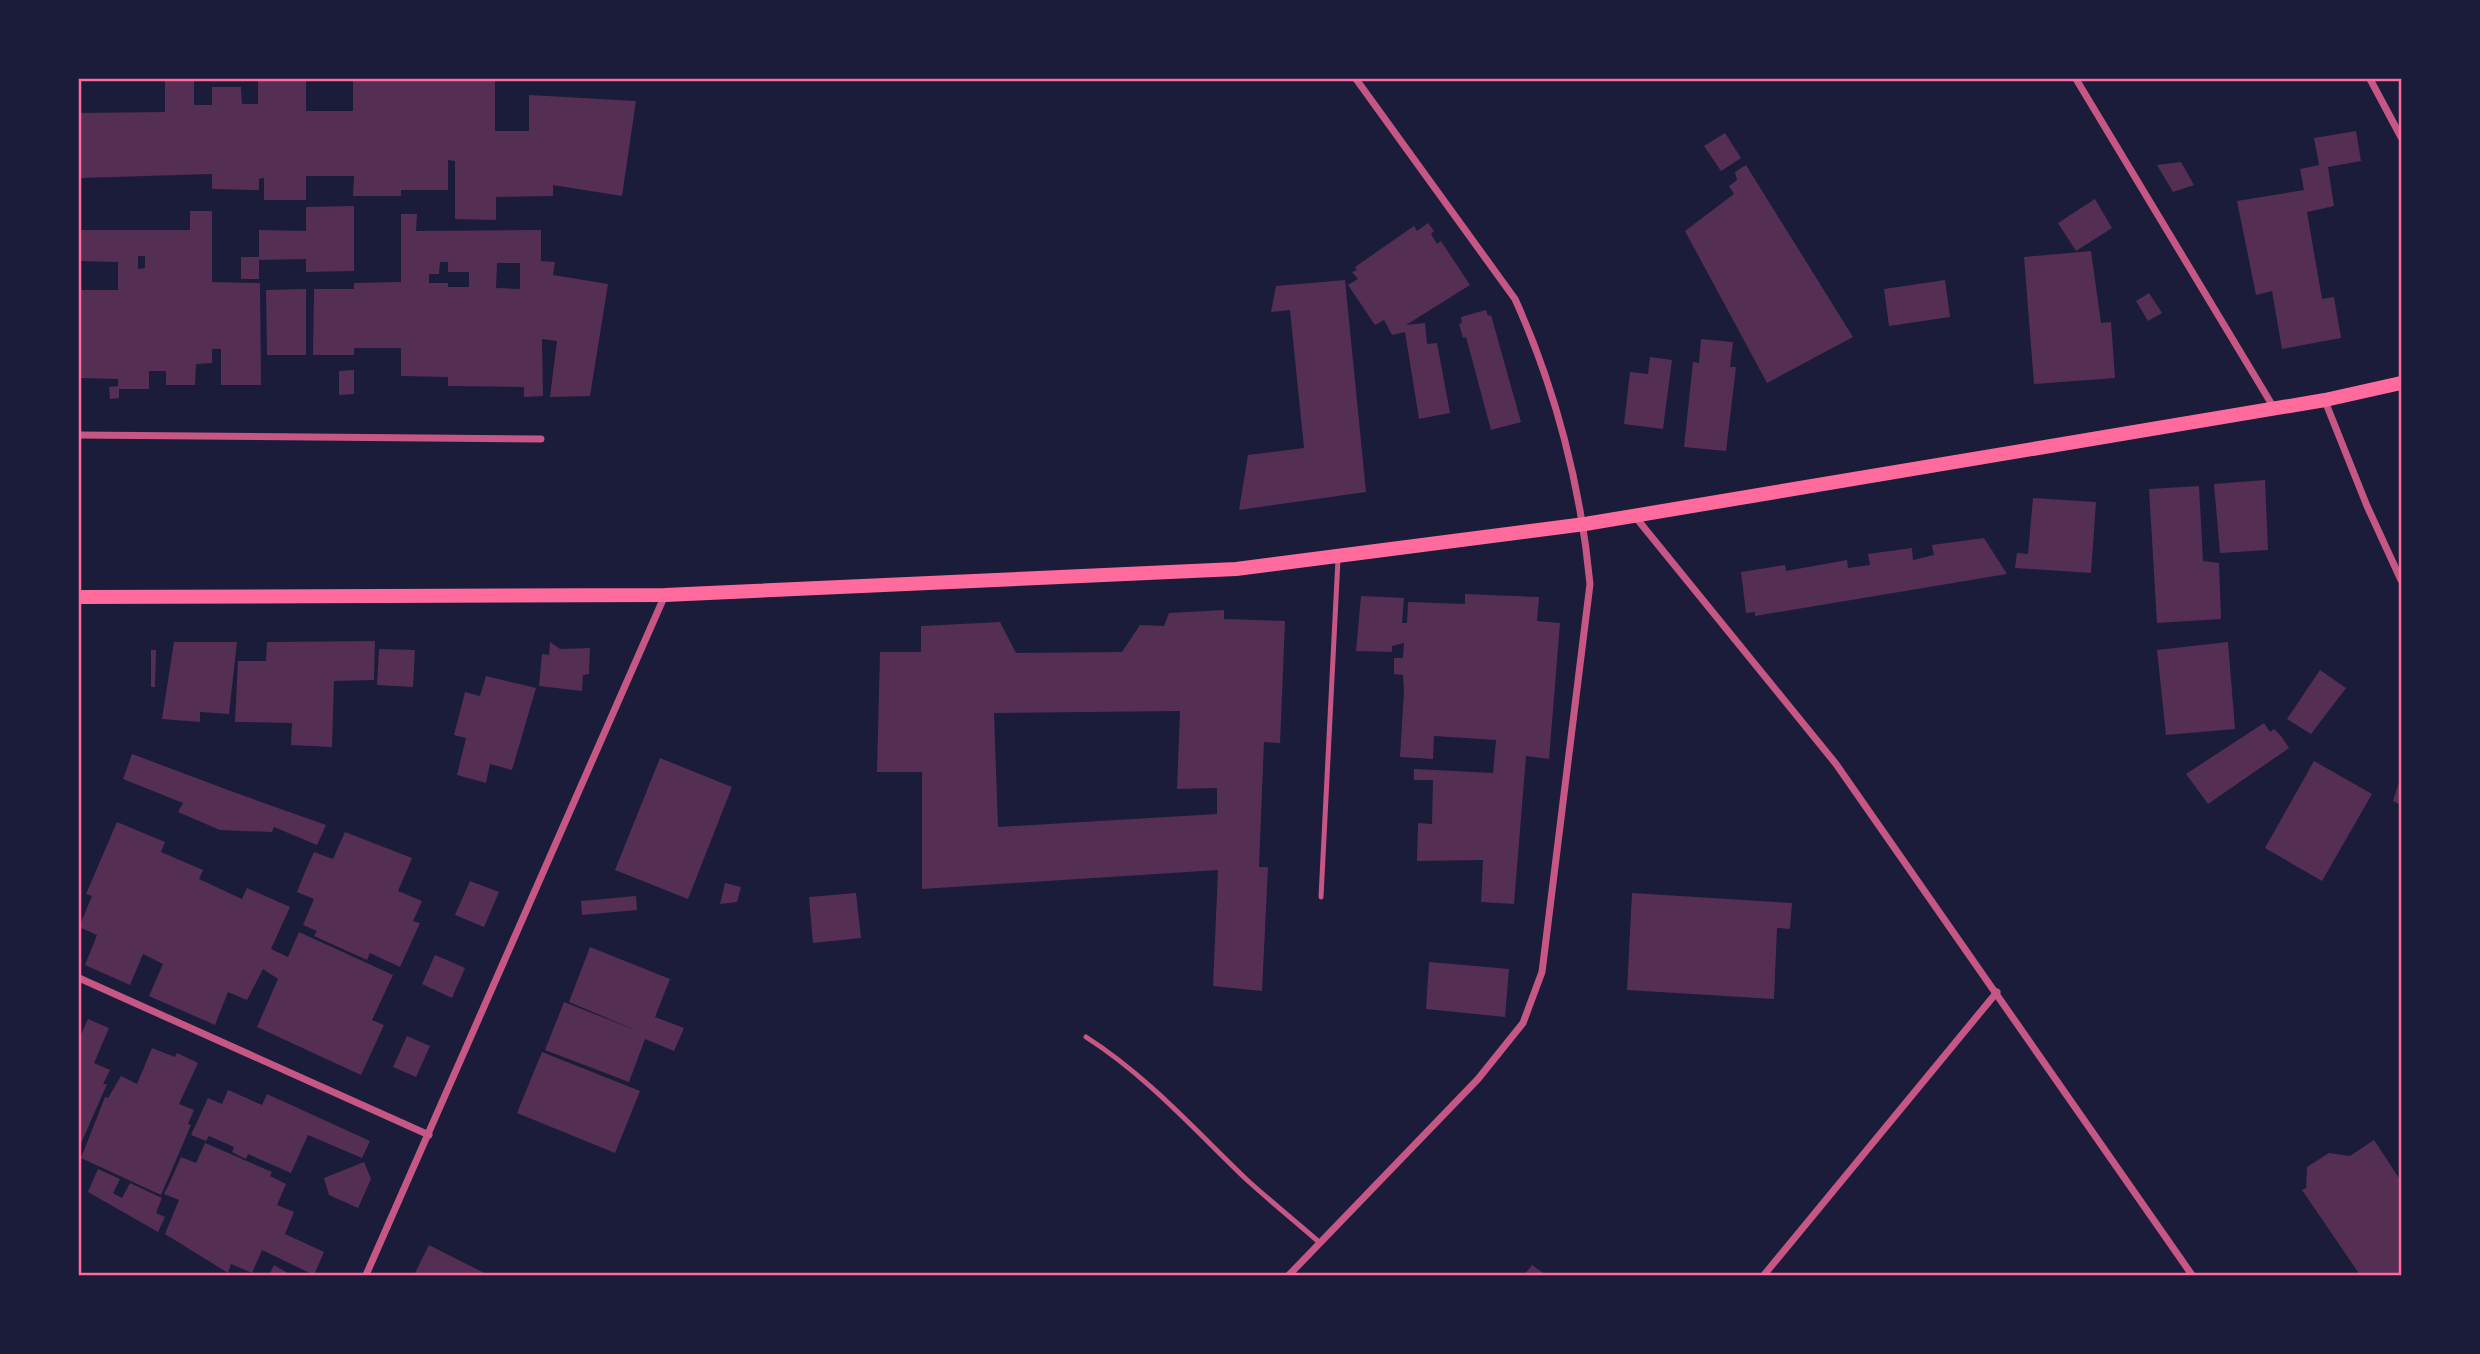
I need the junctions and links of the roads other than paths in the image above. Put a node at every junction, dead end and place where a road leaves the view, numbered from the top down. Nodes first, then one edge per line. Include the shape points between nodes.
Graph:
1 (1356, 79) edge
2 (2076, 79) edge
3 (2370, 79) edge
4 (2401, 137) edge
5 (2401, 383) edge
6 (2325, 400) junction
7 (2274, 408) junction
8 (79, 435) edge
9 (541, 439) dead end
10 (1633, 514) junction
11 (1585, 524) junction
12 (1338, 556) junction
13 (2401, 580) edge
14 (665, 595) junction
15 (79, 597) edge
16 (1321, 897) dead end
17 (79, 978) edge
18 (1997, 992) junction
19 (1086, 1037) dead end
20 (429, 1135) junction
21 (1319, 1242) junction
22 (366, 1275) edge
23 (1289, 1275) edge
24 (1764, 1275) edge
25 (2192, 1275) edge

1 - 11 street via 1515,299 1548,389
2 - 7 street
3 - 4 street
5 - 6 main road
6 - 7 main road
6 - 13 street
7 - 10 main road
8 - 9 street
10 - 11 main road
10 - 18 street via 1836,764
11 - 12 main road
11 - 21 street via 1590,584 1585,648 1542,972 1523,1023 1478,1079
12 - 14 main road via 1236,569
12 - 16 lane
14 - 15 main road
14 - 20 street
17 - 20 street
18 - 24 street
18 - 25 street
19 - 21 lane via 1172,1105
20 - 22 street
21 - 23 street

